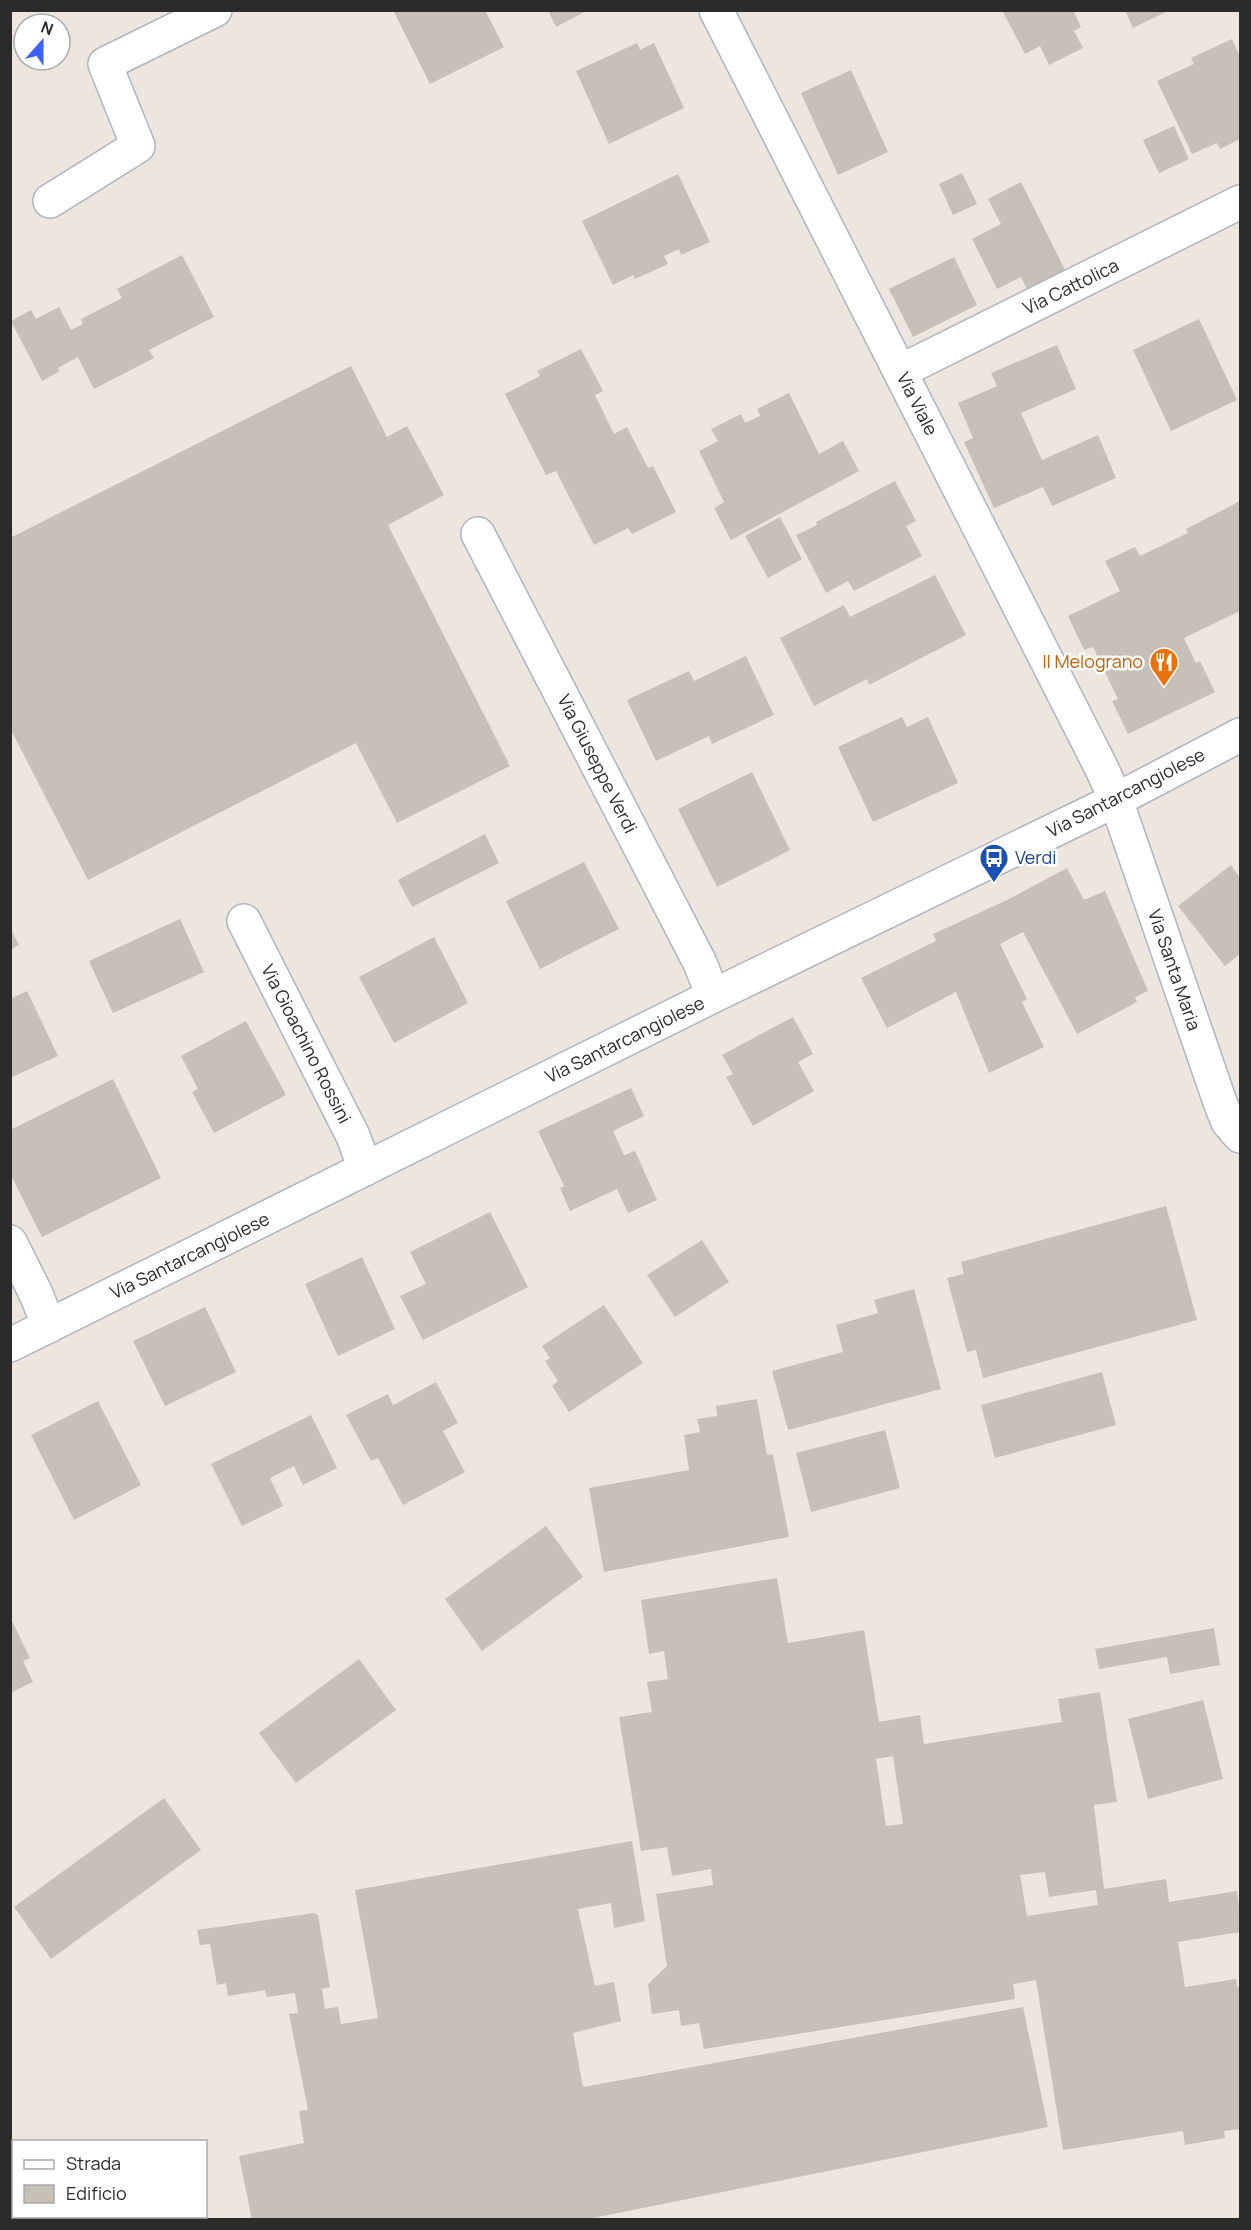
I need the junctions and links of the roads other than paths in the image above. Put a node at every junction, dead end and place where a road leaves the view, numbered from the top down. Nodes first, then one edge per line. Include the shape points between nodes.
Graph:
1 (215, 10) edge
2 (727, 14) edge
3 (50, 201) dead end
4 (1240, 202) edge
5 (901, 371) junction
6 (478, 534) dead end
7 (1240, 735) edge
8 (1116, 800) junction
9 (244, 921) dead end
10 (713, 996) junction
11 (1240, 1136) edge
12 (365, 1169) junction
13 (10, 1242) edge
14 (49, 1326) junction
15 (10, 1346) edge

1 - 3 street via 105,64 138,146
2 - 5 street, Via Viale
4 - 5 street, Via Cattolica
5 - 8 street, Via Viale
6 - 10 street, Via Giuseppe Verdi via 700,963
7 - 8 street, Via Santarcangiolese
8 - 10 street, Via Santarcangiolese
8 - 11 street, Via Santa Maria via 1220,1102 1228,1122
9 - 12 street, Via Gioachino Rossini via 353,1136
10 - 12 street, Via Santarcangiolese
12 - 14 street, Via Santarcangiolese
13 - 14 street
14 - 15 street, Via Santarcangiolese

